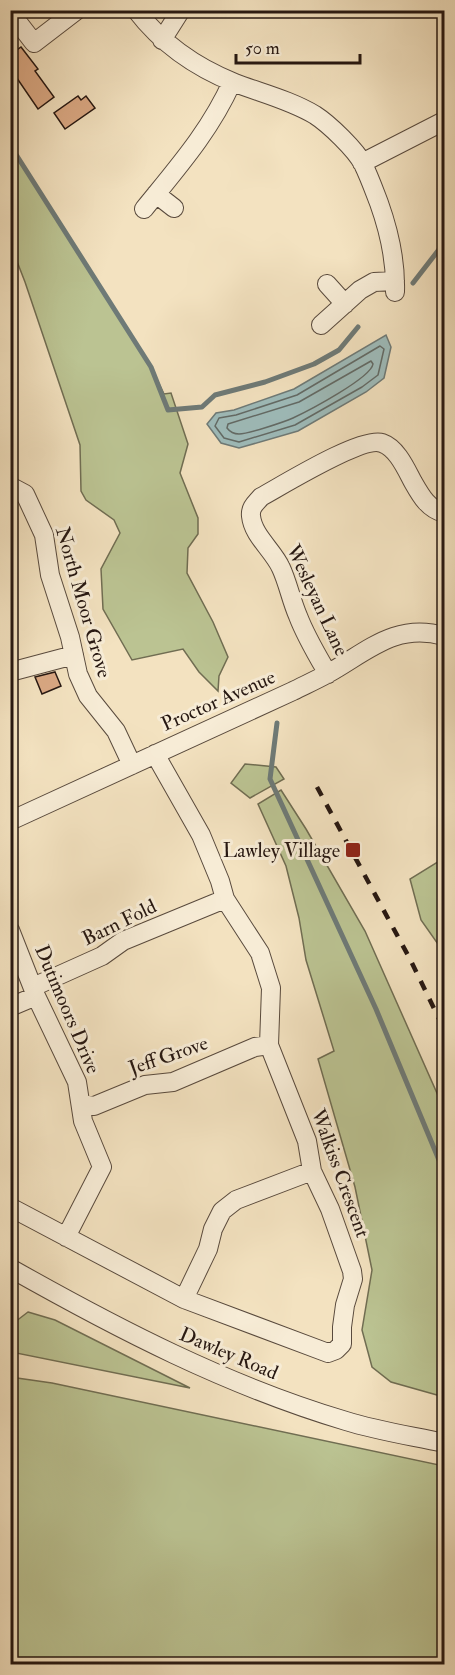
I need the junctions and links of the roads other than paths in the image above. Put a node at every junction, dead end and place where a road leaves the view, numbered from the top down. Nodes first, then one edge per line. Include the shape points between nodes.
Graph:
1 (77, 10) edge
2 (136, 10) edge
3 (181, 10) edge
4 (16, 21) dead end
5 (162, 40) junction
6 (232, 82) junction
7 (444, 122) edge
8 (362, 163) junction
9 (156, 194) junction
10 (144, 208) dead end
11 (174, 208) dead end
12 (327, 284) dead end
13 (345, 304) junction
14 (321, 325) dead end
15 (10, 486) edge
16 (444, 513) edge
17 (444, 636) edge
18 (74, 655) junction
19 (10, 672) edge
20 (328, 674) junction
21 (155, 754) junction
22 (132, 765) junction
23 (10, 821) edge
24 (225, 899) junction
25 (10, 930) edge
26 (35, 992) junction
27 (10, 1007) edge
28 (269, 1046) junction
29 (81, 1104) junction
30 (312, 1170) junction
31 (10, 1207) edge
32 (66, 1237) junction
33 (10, 1268) edge
34 (184, 1299) junction
35 (444, 1443) edge

1 - 4 street via 34,43
2 - 5 street
3 - 5 street
5 - 6 street
6 - 8 street via 317,117
6 - 9 street via 207,130
7 - 8 street
8 - 13 street via 386,224 395,287 374,282
9 - 10 street
9 - 11 street
12 - 13 street
13 - 14 street
15 - 18 street, North Moor Grove via 25,494 44,535 50,575
16 - 20 street, Wesleyan Lane via 429,506 398,456 382,443 351,449 261,497 253,506 251,520 282,569 304,632
17 - 20 street, Proctor Avenue via 431,632 388,638
18 - 19 street
18 - 22 street, North Moor Grove via 88,696 116,731
20 - 21 street, Proctor Avenue
21 - 22 street, Proctor Avenue
21 - 24 street, Walkiss Crescent via 201,835
22 - 23 street, Proctor Avenue
24 - 26 street, Barn Fold via 123,941
24 - 28 street, Walkiss Crescent via 260,953 271,988
25 - 26 street, Dutimoors Drive
26 - 27 street
26 - 29 street, Dutimoors Drive via 77,1082
28 - 29 street, Jeff Grove via 255,1047 173,1082 145,1085 94,1106
28 - 30 street, Walkiss Crescent via 308,1141
29 - 32 street, Dutimoors Drive via 83,1121 102,1167
30 - 34 street via 236,1200 222,1211
30 - 34 street, Walkiss Crescent via 352,1271 342,1344 328,1353
31 - 32 street, Walkiss Crescent
32 - 34 street, Walkiss Crescent
33 - 35 street, Dawley Road via 226,1379 348,1422

